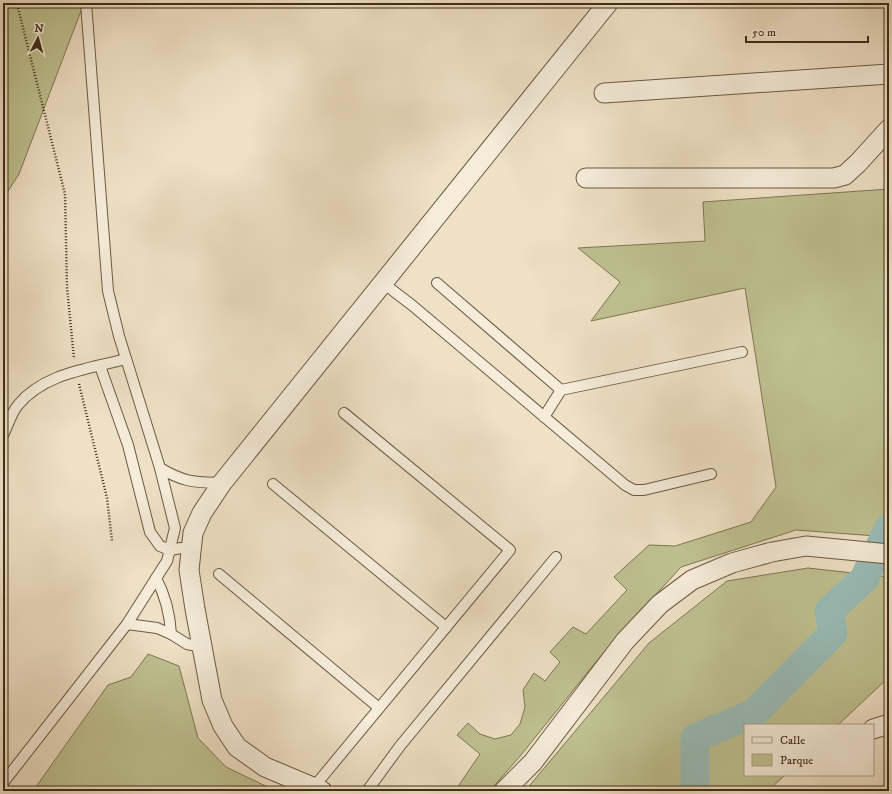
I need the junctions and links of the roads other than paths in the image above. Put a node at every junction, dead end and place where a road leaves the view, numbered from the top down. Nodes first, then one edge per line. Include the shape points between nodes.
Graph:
1 (86, 3) edge
2 (608, 3) edge
3 (889, 74) edge
4 (604, 93) dead end
5 (889, 129) edge
6 (586, 178) dead end
7 (383, 283) junction
8 (437, 283) dead end
9 (742, 352) dead end
10 (126, 359) junction
11 (100, 366) junction
12 (561, 390) junction
13 (344, 413) dead end
14 (544, 417) junction
15 (3, 435) edge
16 (160, 468) junction
17 (711, 474) dead end
18 (222, 483) junction
19 (272, 484) dead end
20 (170, 550) junction
21 (191, 551) junction
22 (889, 554) edge
23 (556, 557) dead end
24 (219, 574) dead end
25 (156, 578) junction
26 (127, 624) junction
27 (446, 627) junction
28 (171, 634) junction
29 (202, 647) junction
30 (379, 708) junction
31 (889, 724) edge
32 (874, 730) edge
33 (3, 783) edge
34 (318, 789) edge
35 (367, 791) edge
36 (504, 791) edge

1 - 10 lane via 108,290
2 - 7 street
3 - 4 street
5 - 6 street via 845,175 834,178
7 - 14 lane
7 - 18 street
8 - 12 lane
9 - 12 lane
10 - 11 lane
10 - 16 lane
11 - 15 lane via 76,371 39,386 18,406
11 - 20 lane via 128,445 150,532 160,546
12 - 14 lane
13 - 27 lane via 510,550
14 - 17 lane via 634,490 644,490
16 - 18 lane via 175,477 192,482
16 - 20 lane via 175,528
18 - 21 street via 193,532
19 - 27 lane
20 - 21 lane via 181,548
20 - 25 lane via 167,561
21 - 29 street via 189,570
22 - 36 street via 806,546 732,563 692,580 660,604 625,641 533,762
23 - 35 lane via 400,746
24 - 30 lane
25 - 26 lane
25 - 28 lane via 164,592
26 - 28 lane via 157,628
26 - 33 lane
27 - 30 lane
28 - 29 lane via 187,644
29 - 34 street via 212,700 223,726 237,747 265,768
30 - 34 lane
31 - 32 street

